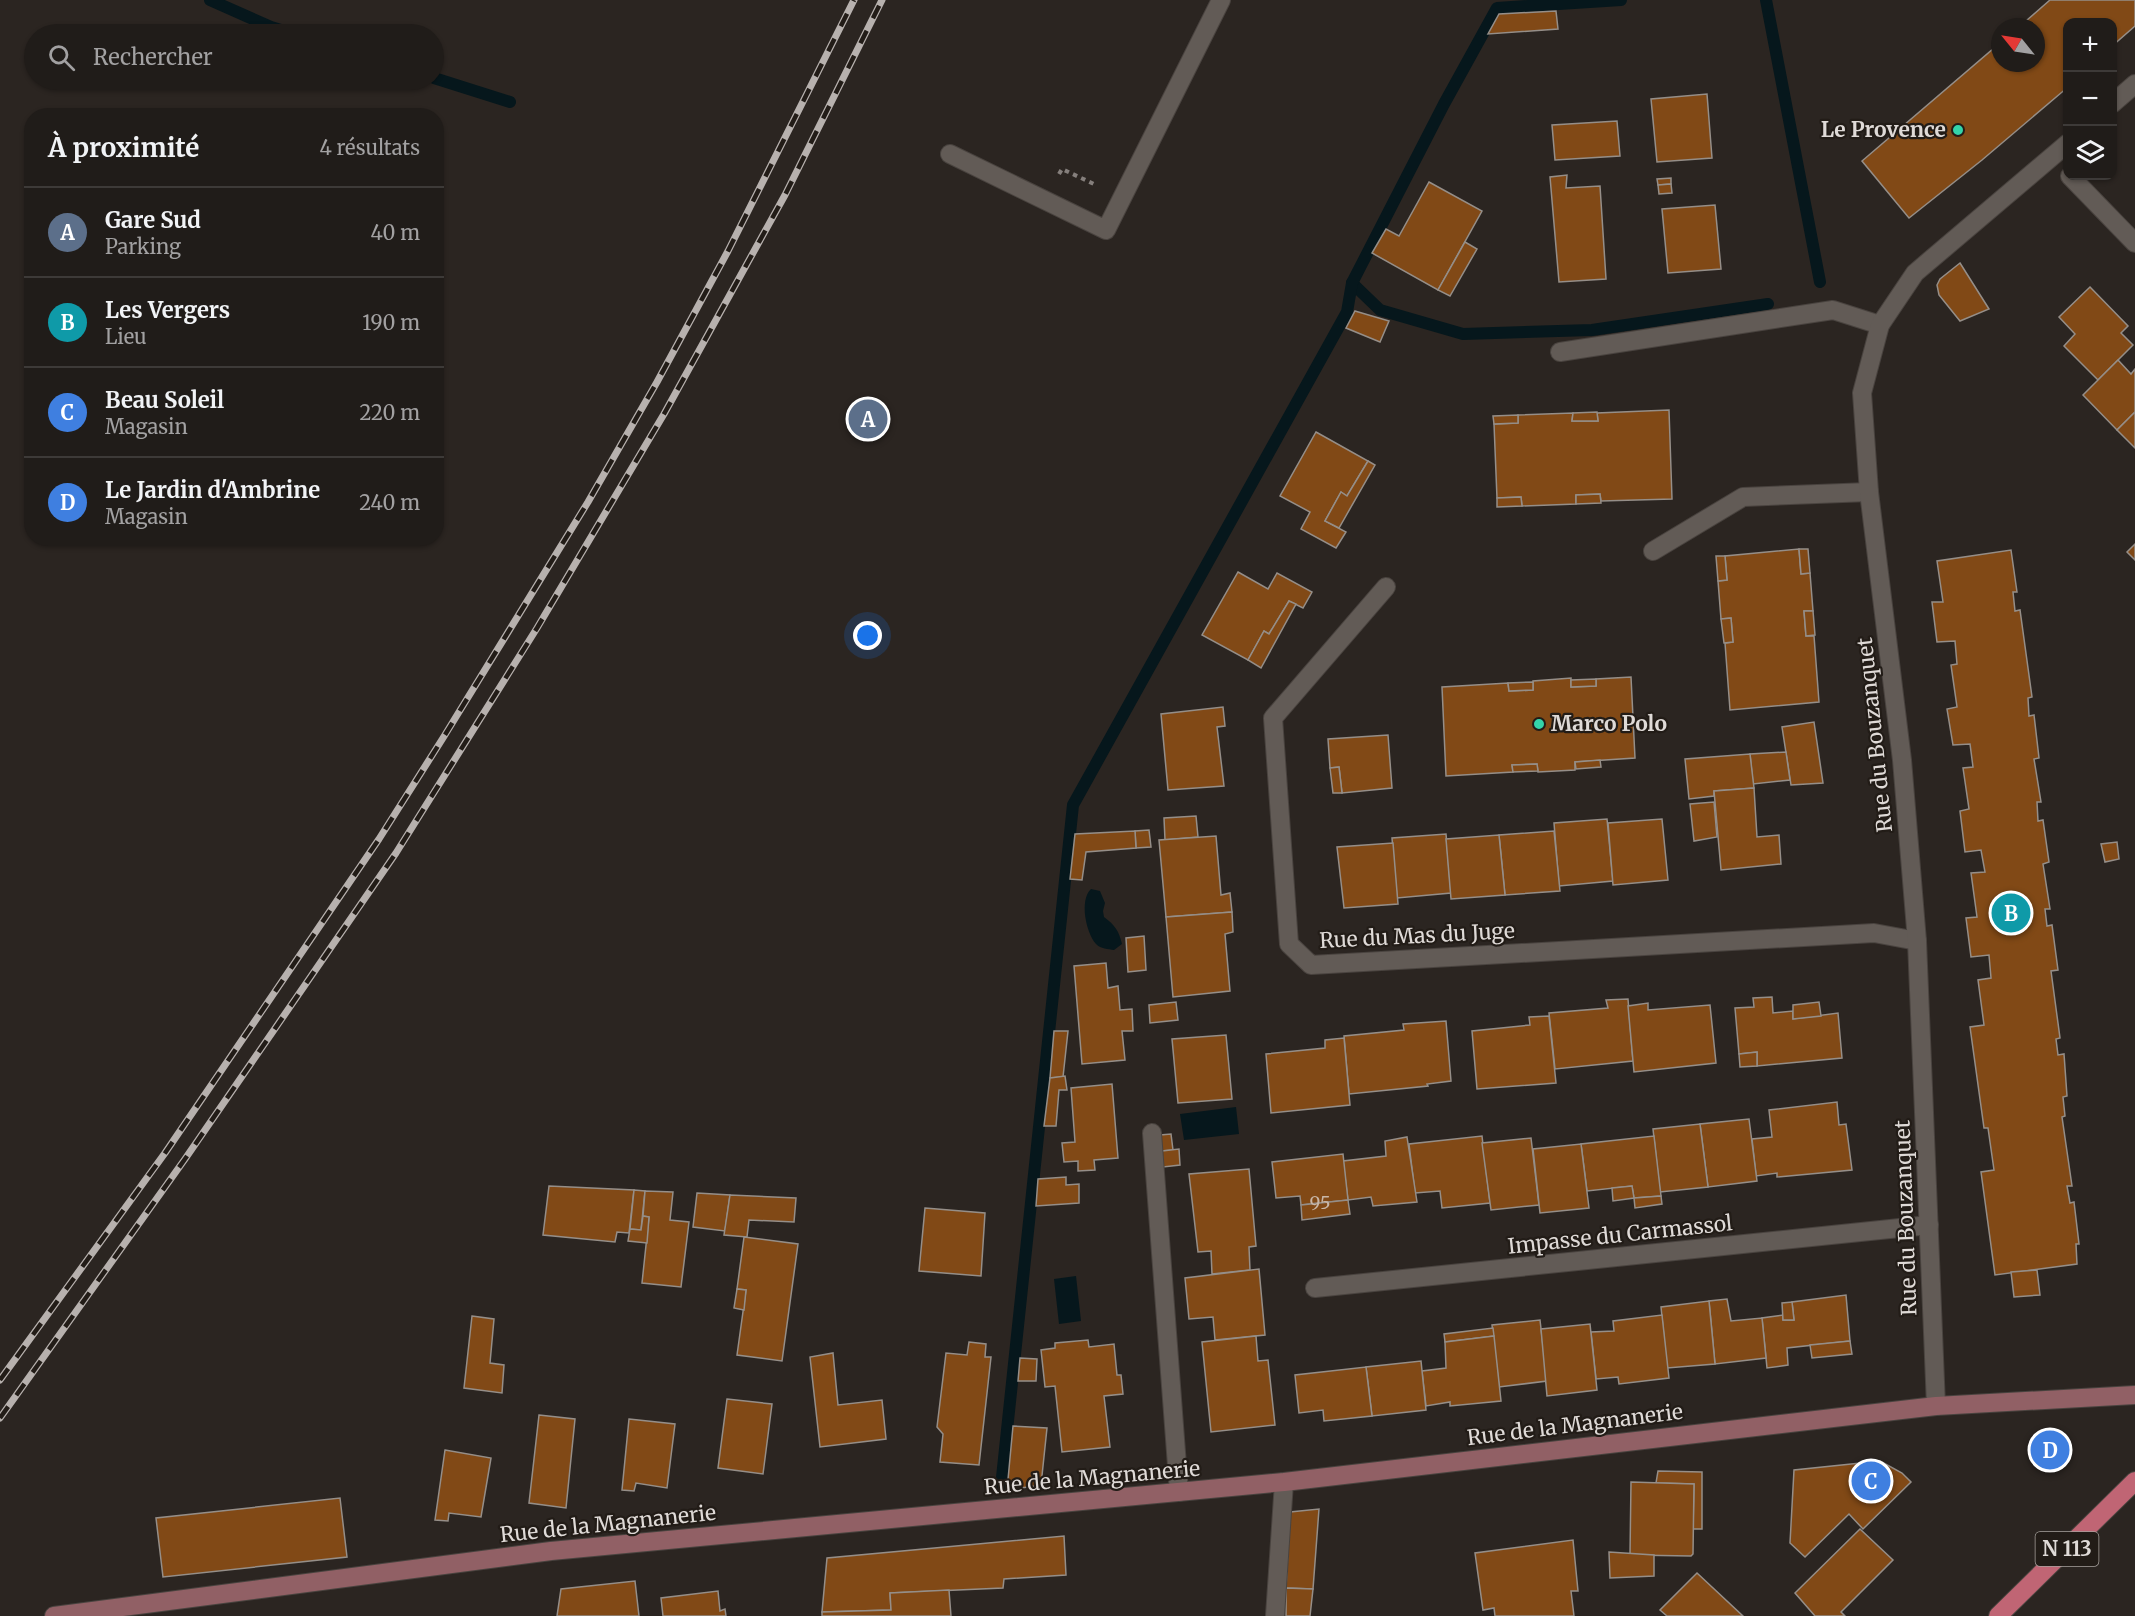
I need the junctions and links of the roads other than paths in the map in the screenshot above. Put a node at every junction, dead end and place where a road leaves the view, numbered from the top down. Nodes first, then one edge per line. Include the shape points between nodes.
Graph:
1 (1221, 0) edge
2 (2135, 84) edge
3 (2117, 100) edge
4 (2063, 147) edge
5 (950, 154) dead end
6 (2052, 157) junction
7 (2063, 168) edge
8 (2075, 180) edge
9 (2135, 243) edge
10 (1880, 325) junction
11 (1560, 352) dead end
12 (1869, 492) junction
13 (1653, 551) dead end
14 (1386, 587) dead end
15 (1917, 941) junction
16 (1152, 1133) dead end
17 (1929, 1225) junction
18 (1315, 1288) dead end
19 (2135, 1395) edge
20 (1936, 1406) junction
21 (2135, 1481) edge
22 (1284, 1482) junction
23 (1179, 1492) junction
24 (54, 1616) edge
25 (1275, 1616) edge
26 (1998, 1616) edge

1 - 5 street via 1106,230
2 - 3 street
4 - 6 street, Rue du Bouzanquet
6 - 7 street
6 - 10 street, Rue du Bouzanquet via 1915,273
8 - 9 street
10 - 11 street via 1833,310
10 - 12 street, Rue du Bouzanquet via 1862,393
12 - 13 street via 1743,497
12 - 15 street, Rue du Bouzanquet via 1902,760
14 - 15 street, Rue du Mas du Juge via 1273,718 1289,944 1311,965 1874,933
15 - 17 street, Rue du Bouzanquet
16 - 23 street
17 - 18 street, Impasse du Carmassol
17 - 20 street, Rue du Bouzanquet
19 - 20 street, Rue de la Magnanerie
20 - 22 street, Rue de la Magnanerie
21 - 26 main road, N 113
22 - 23 street, Rue de la Magnanerie
22 - 25 street
23 - 24 street, Rue de la Magnanerie via 551,1551

